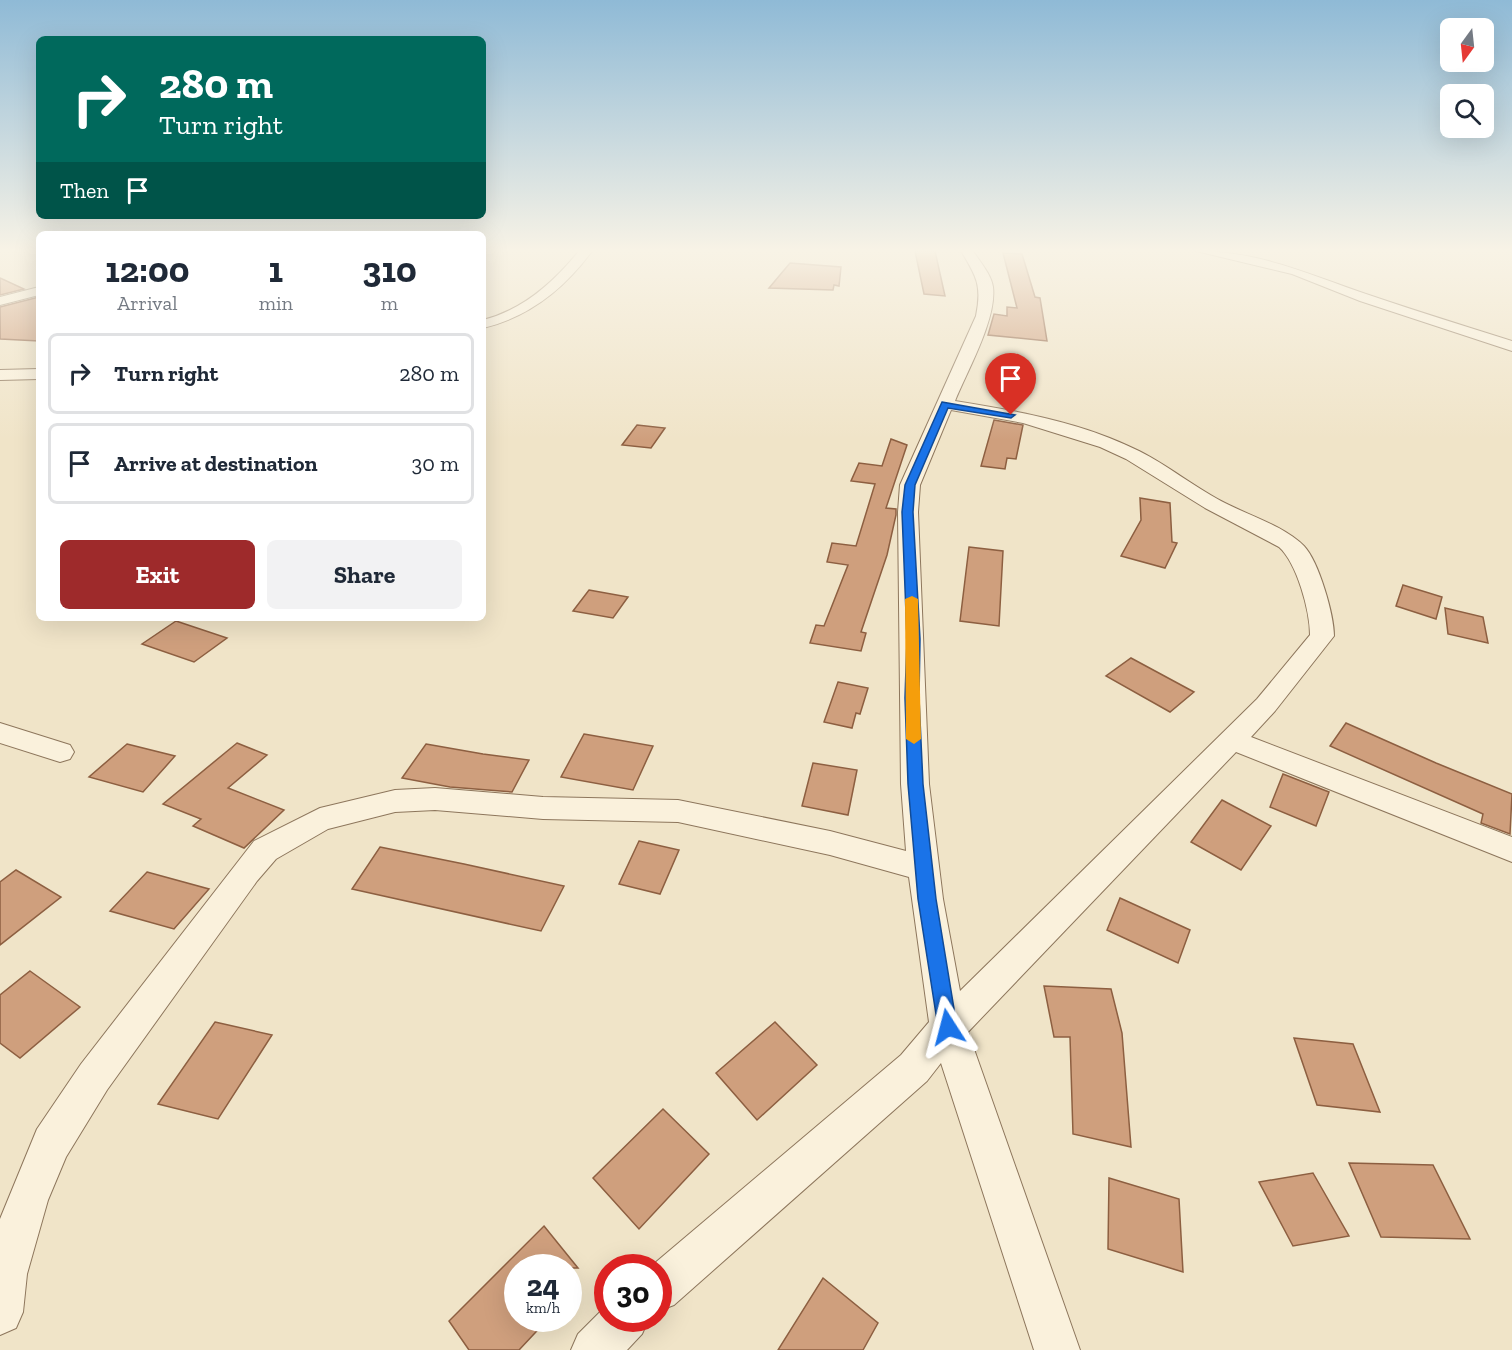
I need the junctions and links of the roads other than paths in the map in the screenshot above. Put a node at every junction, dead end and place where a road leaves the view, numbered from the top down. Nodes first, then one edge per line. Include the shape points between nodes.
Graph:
1 (507, 314) edge
2 (982, 314) edge
3 (1412, 314) edge
4 (486, 323) edge
5 (1512, 346) edge
6 (36, 374) edge
7 (0, 375) edge
8 (945, 404) junction
9 (0, 733) edge
10 (1232, 740) junction
11 (60, 752) dead end
12 (1512, 850) edge
13 (924, 868) junction
14 (948, 1027) junction
15 (672, 1277) edge
16 (0, 1312) edge
17 (612, 1332) edge
18 (594, 1350) edge
19 (1057, 1350) edge

1 - 4 street
2 - 8 street
3 - 5 street
6 - 7 street
8 - 10 street via 1026,418 1106,443 1296,549 1309,578 1322,636
8 - 13 street via 910,485 908,512 915,784
9 - 11 street
10 - 12 street
10 - 14 street
13 - 14 street
13 - 16 street via 678,811 543,808 435,799 395,801 320,820 265,850 219,904 51,1143 27,1200 4,1274
14 - 15 street via 914,1068
14 - 19 street
17 - 18 street

